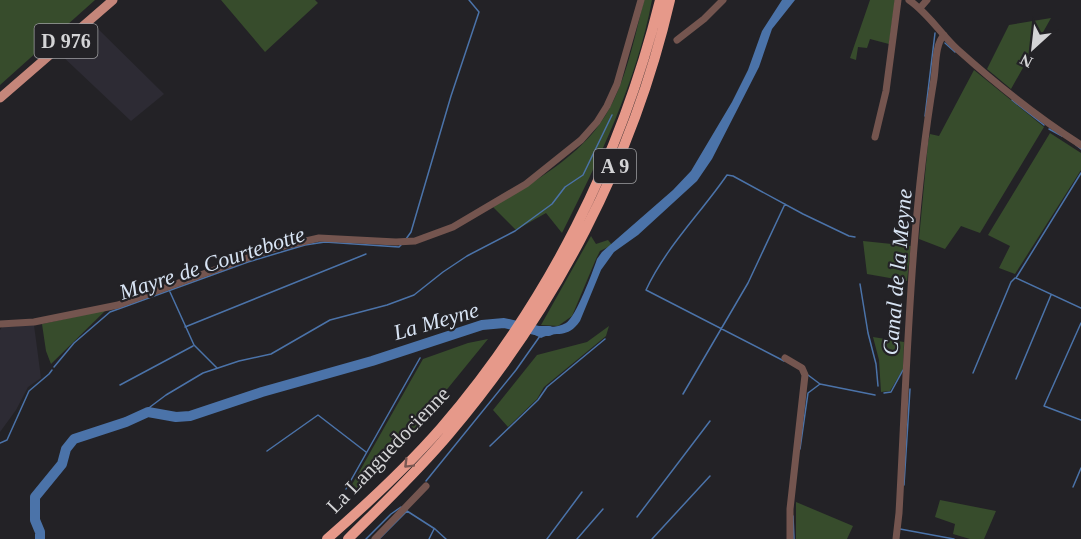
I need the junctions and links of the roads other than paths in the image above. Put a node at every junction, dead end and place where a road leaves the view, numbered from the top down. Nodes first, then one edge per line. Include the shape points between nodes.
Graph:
1 (113, 0) edge
2 (641, 0) edge
3 (660, 0) edge
4 (670, 0) edge
5 (723, 0) edge
6 (898, 0) edge
7 (909, 0) edge
8 (927, 0) edge
9 (920, 8) junction
10 (944, 35) junction
11 (677, 40) dead end
12 (0, 98) edge
13 (875, 137) dead end
14 (1081, 145) edge
15 (528, 320) junction
16 (0, 324) edge
17 (516, 337) junction
18 (785, 358) dead end
19 (426, 486) dead end
20 (327, 539) edge
21 (348, 539) edge
22 (375, 539) edge
23 (790, 539) edge
24 (896, 539) edge

1 - 12 main road, D 976
2 - 16 street via 617,84 597,122 581,141 526,184 453,227 415,241 319,238 275,248 118,305 34,322
3 - 15 highway, La Languedocienne / A 9 via 626,114 608,158
4 - 15 highway, La Languedocienne / A 9 via 622,151 583,235
5 - 11 street
6 - 13 street via 886,91
7 - 9 street
8 - 9 street
9 - 10 street
10 - 14 street via 1031,111
10 - 24 street via 939,44 921,184
15 - 17 highway, La Languedocienne / A 9
17 -> 20 highway, La Languedocienne / A 9 via 440,429
17 - 21 highway, La Languedocienne / A 9 via 494,377 447,436
18 - 23 street via 802,368 805,375
19 - 22 street

